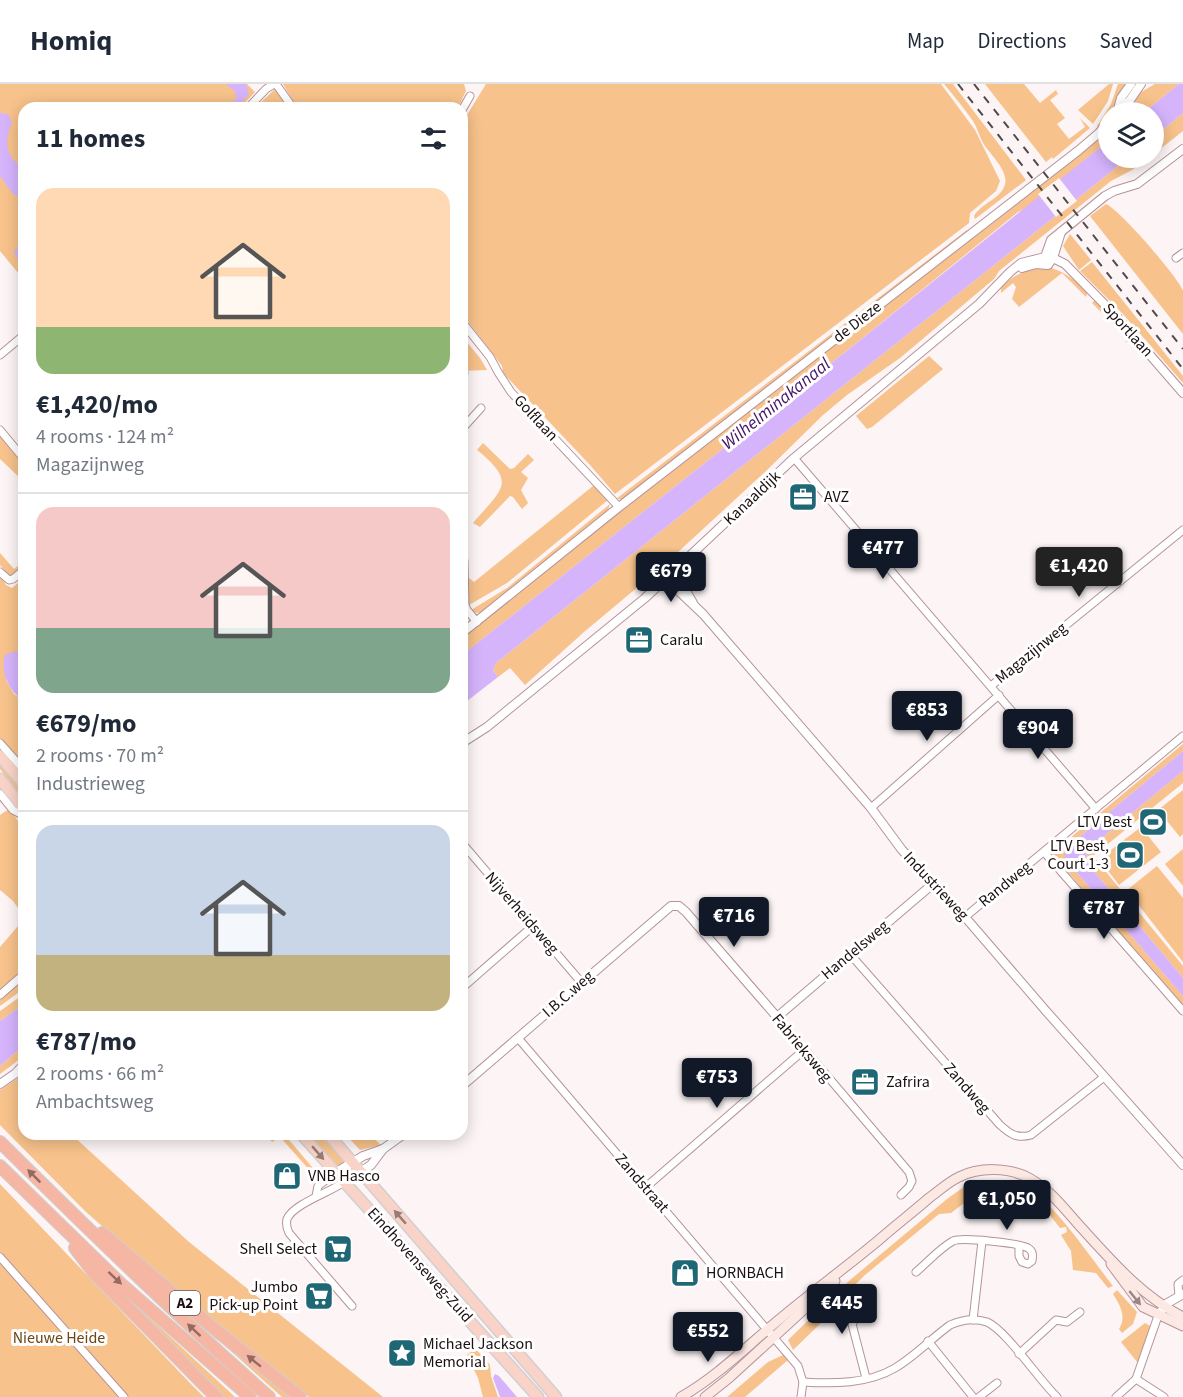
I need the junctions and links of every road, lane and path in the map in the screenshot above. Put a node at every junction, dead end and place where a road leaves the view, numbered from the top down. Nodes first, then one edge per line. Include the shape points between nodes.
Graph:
1 (1131, 84) edge
2 (1141, 84) edge
3 (1148, 84) edge
4 (276, 85) edge
5 (470, 96) dead end
6 (254, 102) edge
7 (289, 102) edge
8 (467, 102) edge
9 (1119, 102) edge
10 (1127, 102) edge
11 (1098, 134) edge
12 (1183, 149) edge
13 (1183, 253) edge
14 (1176, 258) dead end
15 (1049, 260) junction
16 (468, 330) edge
17 (18, 340) edge
18 (0, 355) edge
19 (1183, 393) edge
20 (481, 408) dead end
21 (468, 422) edge
22 (0, 430) edge
23 (18, 452) edge
24 (794, 458) junction
25 (619, 507) junction
26 (1183, 530) edge
27 (0, 572) edge
28 (675, 572) junction
29 (18, 575) edge
30 (666, 579) junction
31 (693, 604) junction
32 (468, 611) edge
33 (477, 622) junction
34 (468, 629) edge
35 (991, 686) junction
36 (999, 695) junction
37 (1183, 736) edge
38 (468, 738) edge
39 (0, 743) edge
40 (0, 756) edge
41 (18, 763) edge
42 (18, 777) edge
43 (0, 779) edge
44 (0, 794) edge
45 (18, 802) edge
46 (871, 808) junction
47 (1096, 809) junction
48 (18, 813) edge
49 (468, 850) edge
50 (1044, 852) junction
51 (934, 883) junction
52 (676, 905) joint
53 (966, 917) junction
54 (533, 927) junction
55 (850, 954) junction
56 (18, 979) edge
57 (581, 982) junction
58 (468, 983) edge
59 (0, 995) edge
60 (1183, 1011) edge
61 (777, 1017) junction
62 (518, 1038) junction
63 (804, 1050) junction
64 (18, 1073) edge
65 (1104, 1077) junction
66 (468, 1081) edge
67 (0, 1084) edge
68 (306, 1140) edge
69 (333, 1140) edge
70 (395, 1140) edge
71 (0, 1142) edge
72 (384, 1149) junction
73 (353, 1162) junction
74 (1183, 1165) edge
75 (0, 1166) edge
76 (361, 1172) junction
77 (335, 1173) junction
78 (344, 1182) junction
79 (646, 1186) junction
80 (900, 1195) dead end
81 (316, 1196) junction
82 (69, 1210) junction
83 (57, 1223) junction
84 (982, 1241) junction
85 (1019, 1246) dead end
86 (0, 1257) edge
87 (842, 1271) junction
88 (916, 1272) dead end
89 (1183, 1280) edge
90 (1181, 1295) edge
91 (352, 1306) dead end
92 (1080, 1312) dead end
93 (1161, 1312) junction
94 (869, 1315) dead end
95 (1183, 1317) edge
96 (973, 1320) junction
97 (1183, 1326) edge
98 (768, 1329) junction
99 (775, 1337) junction
100 (928, 1341) junction
101 (1019, 1354) junction
102 (866, 1378) junction
103 (1136, 1379) junction
104 (803, 1382) junction
105 (997, 1383) dead end
106 (124, 1397) edge
107 (216, 1397) edge
108 (250, 1397) edge
109 (269, 1397) edge
110 (300, 1397) edge
111 (538, 1397) edge
112 (556, 1397) edge
113 (681, 1397) edge
114 (705, 1397) edge
115 (801, 1397) edge
116 (974, 1397) edge
117 (979, 1397) edge
118 (1057, 1397) edge
119 (1116, 1397) edge
120 (1164, 1397) edge

1 - 9 street
2 - 3 street
2 - 10 street
4 - 6 street
4 - 7 street
5 - 8 street
11 - 25 street, de Dieze
12 - 15 street via 1137,184 1105,196 1051,240
13 - 14 street
15 - 19 street, Sportlaan via 1065,264
15 - 24 street, Kanaaldijk via 1021,263 980,304
16 - 25 street, Golflaan via 512,392
17 - 18 street
20 - 21 street
22 - 23 street
24 - 28 street, Kanaaldijk
24 - 35 street
25 - 33 street, de Dieze
26 - 35 street, Magazijnweg
27 - 29 street via 9,580
28 - 30 street, Kanaaldijk
28 - 31 street, Industrieweg
30 - 31 street, Industrieweg
30 - 38 street, Kanaaldijk via 588,646
31 - 46 street, Industrieweg
32 - 33 street
33 - 34 street, de Dieze
35 - 36 street
36 - 46 street
36 - 47 street
37 - 47 street, Randweg
39 - 41 street
40 - 42 main road
43 - 45 main road
44 - 48 street
46 - 51 street, Industrieweg via 902,850
47 - 50 street, Randweg
49 - 54 street, Nijverheidsweg
50 - 53 street, Randweg
50 - 60 street
51 - 53 street, Industrieweg
51 - 55 street, Handelsweg
52 - 57 street, I.B.C.weg
52 - 61 street, Fabrieksweg
53 - 65 street, Industrieweg
54 - 57 street, Nijverheidsweg
54 - 58 street
55 - 61 street, Handelsweg
55 - 65 street, Zandweg via 1010,1134 1030,1135
56 - 59 street
57 - 62 street, I.B.C.weg
61 - 63 street, Fabrieksweg
62 - 66 street, I.B.C.weg
62 - 79 street, Zandstraat
63 - 79 street
63 - 80 street, Fabrieksweg via 909,1173 912,1181
64 - 67 street
65 - 74 street, Industrieweg
68 -> 77 main road, Eindhovenseweg-Zuid
69 - 73 main road, Eindhovenseweg-Zuid
70 - 72 street
82 -> 71 highway, A2
72 - 73 street
72 - 76 street
73 - 76 main road, Eindhovenseweg-Zuid
73 - 77 street
75 - 83 highway, A2
76 - 78 street
112 -> 76 main road, Eindhovenseweg-Zuid
77 - 78 main road, Eindhovenseweg-Zuid
77 - 81 street via 318,1186
78 - 81 street
78 - 111 main road, Eindhovenseweg-Zuid
79 - 98 street, Zandstraat
81 - 91 street via 292,1212 287,1227
109 -> 82 highway, A2
110 -> 82 highway, A2
83 - 107 highway, A2 via 94,1273
83 -> 108 highway, A2
84 - 85 street
84 - 88 street via 953,1241
84 - 96 street
86 - 106 street
87 - 93 main road via 952,1180 987,1170 1012,1172 1050,1193
87 - 98 main road
87 - 99 main road
89 - 90 street via 1179,1284
90 - 93 street
92 - 101 street via 1067,1322 1056,1320
93 - 95 main road
93 - 97 main road
93 - 103 street
94 - 102 street via 856,1318 852,1324
96 - 100 street via 950,1324
96 - 101 street via 987,1322
98 - 99 street, Zandstraat
98 - 113 main road via 708,1380
99 - 104 street, Zandstraat via 798,1366
99 - 114 main road
100 - 102 street via 894,1369
100 - 116 street
101 - 118 street
102 - 104 street via 831,1384
103 - 119 street
103 - 120 street
104 - 115 street
105 - 117 street

